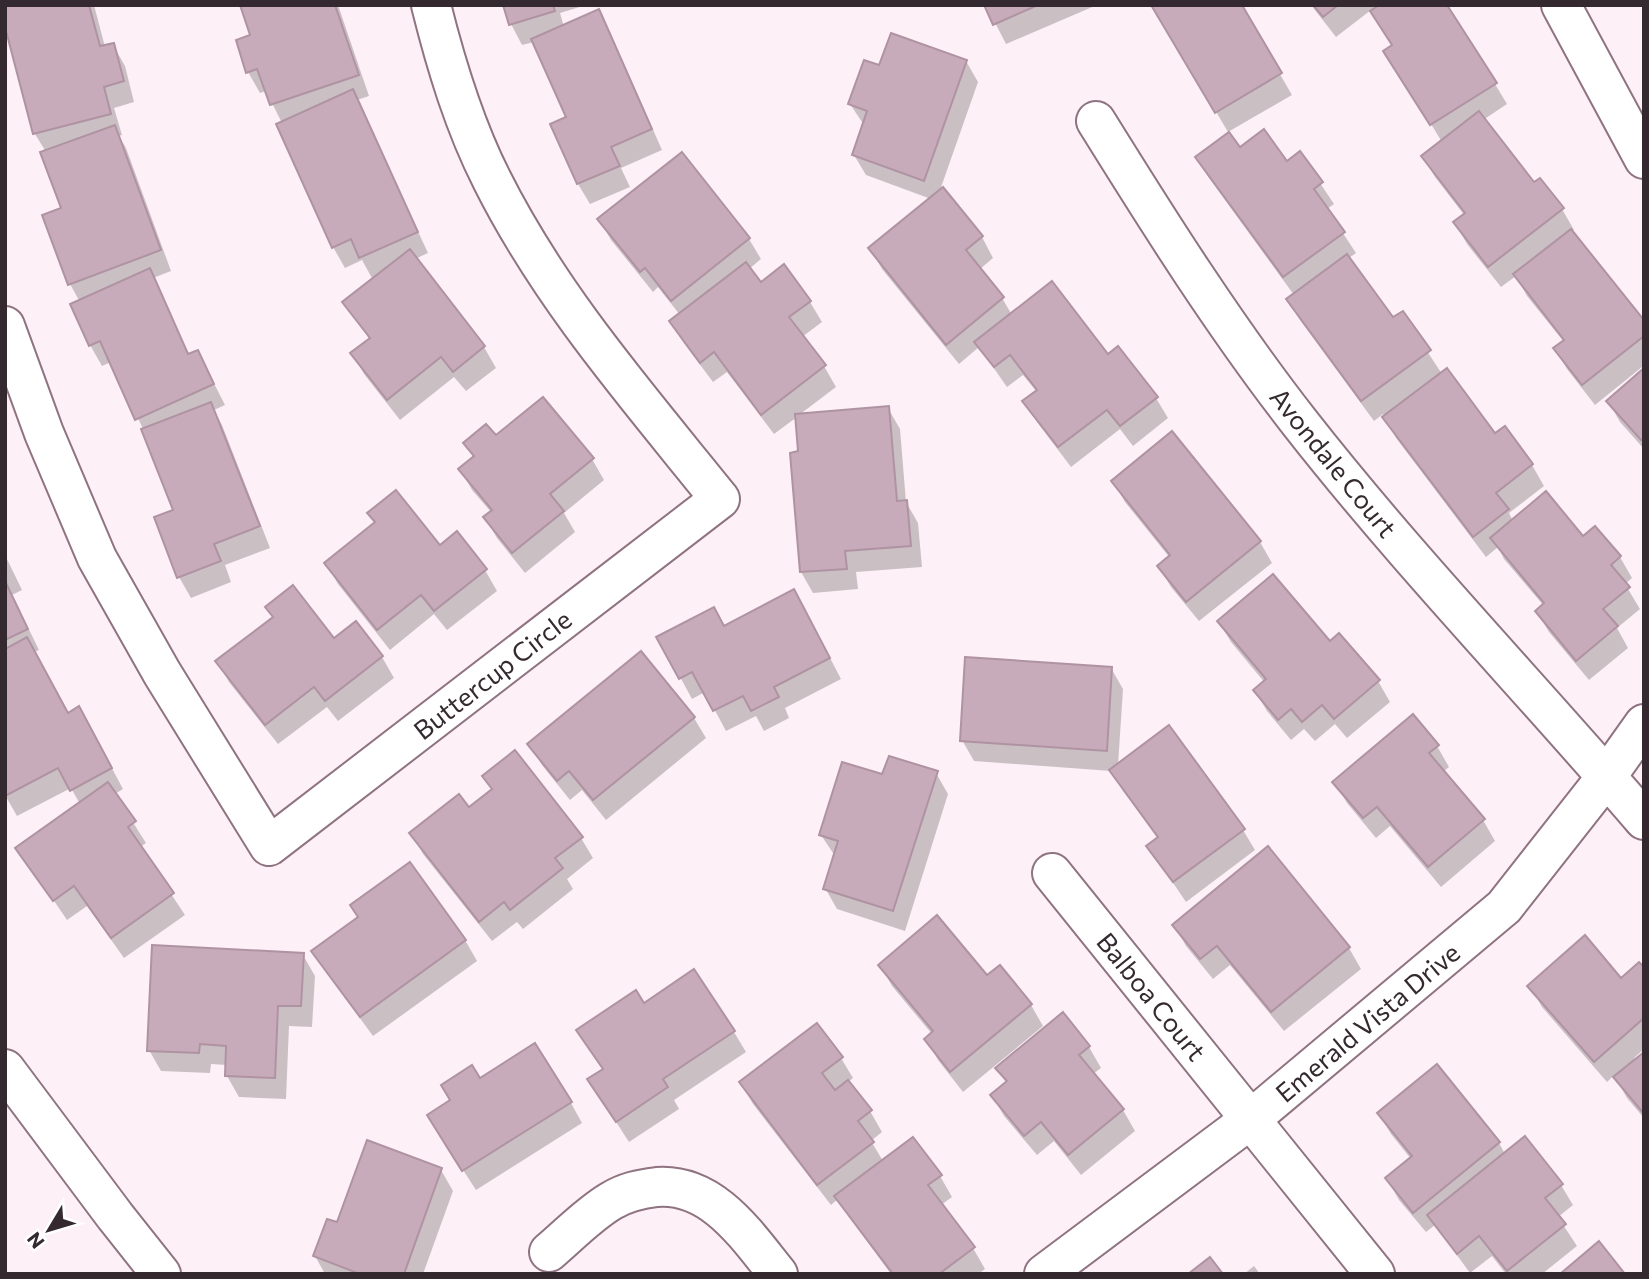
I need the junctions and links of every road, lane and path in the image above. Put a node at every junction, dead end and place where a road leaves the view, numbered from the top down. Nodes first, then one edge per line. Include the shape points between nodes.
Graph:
1 (431, 5) edge
2 (1560, 5) edge
3 (1096, 121) dead end
4 (1644, 159) edge
5 (5, 326) edge
6 (1644, 724) edge
7 (1607, 776) junction
8 (1644, 820) edge
9 (1052, 873) dead end
10 (5, 1069) edge
11 (1251, 1119) junction
12 (549, 1252) dead end
13 (161, 1274) edge
14 (778, 1274) edge
15 (1044, 1274) edge
16 (1375, 1274) edge

1 - 5 street, Buttercup Circle via 458,103 492,180 540,266 585,332 720,499 270,846 97,558
2 - 4 street
3 - 7 street, Avondale Court via 1178,251 1302,425 1405,551
6 - 7 street, Emerald Vista Drive
7 - 8 street, Avondale Court
7 - 11 street, Emerald Vista Drive via 1504,907
9 - 11 street, Balboa Court
10 - 13 street
11 - 15 street, Emerald Vista Drive
11 - 16 street, Balboa Court
12 - 14 street via 608,1202 641,1189 665,1187 692,1192 714,1203

